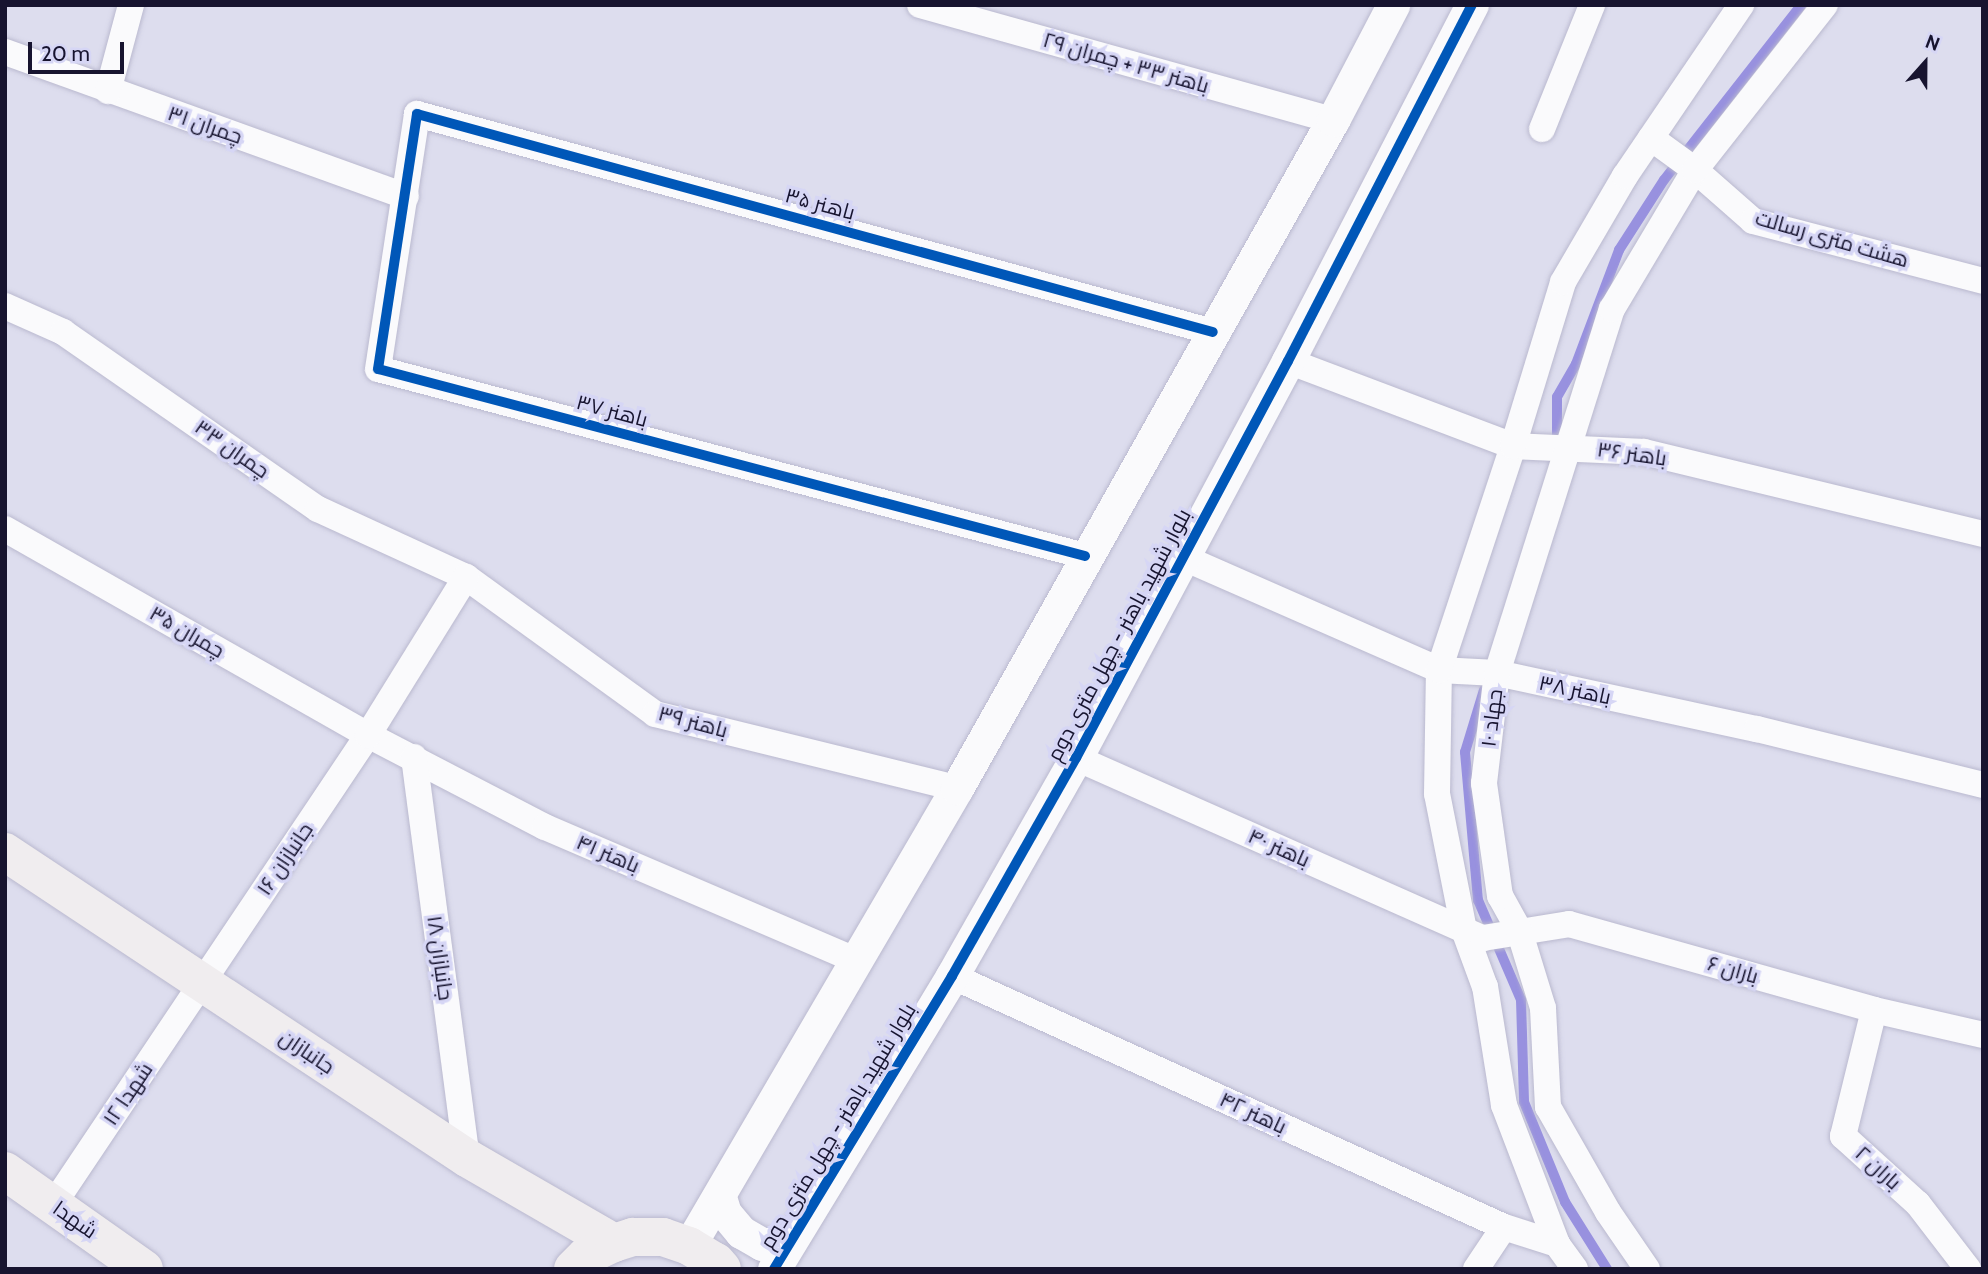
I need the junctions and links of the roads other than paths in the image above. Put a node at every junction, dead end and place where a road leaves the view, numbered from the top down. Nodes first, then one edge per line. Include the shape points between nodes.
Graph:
1 (131, 5) edge
2 (920, 5) edge
3 (1393, 5) edge
4 (1472, 5) edge
5 (1592, 5) edge
6 (1741, 5) edge
7 (1825, 5) edge
8 (5, 52) edge
9 (108, 91) junction
10 (417, 114) joint
11 (1333, 120) junction
12 (1542, 129) dead end
13 (1651, 138) junction
14 (1695, 170) junction
15 (406, 196) junction
16 (1983, 281) edge
17 (5, 306) edge
18 (1213, 332) junction
19 (1288, 361) junction
20 (1513, 446) junction
21 (1569, 446) junction
22 (5, 528) edge
23 (1983, 534) edge
24 (1085, 556) junction
25 (1182, 557) junction
26 (466, 577) junction
27 (1438, 670) junction
28 (1497, 673) junction
29 (368, 735) junction
30 (414, 757) junction
31 (1076, 758) junction
32 (1983, 785) edge
33 (957, 788) junction
34 (5, 852) edge
35 (1492, 932) junction
36 (855, 960) junction
37 (952, 975) junction
38 (202, 983) junction
39 (1874, 1010) junction
40 (1983, 1035) edge
41 (467, 1158) junction
42 (5, 1171) edge
43 (720, 1197) junction
44 (53, 1205) junction
45 (1504, 1227) junction
46 (614, 1243) junction
47 (1557, 1244) junction
48 (689, 1246) junction
49 (780, 1257) edge
50 (144, 1269) edge
51 (573, 1269) edge
52 (722, 1269) edge
53 (1476, 1269) edge
54 (1575, 1269) edge
55 (1647, 1269) edge
56 (1968, 1269) edge

1 - 9 street
2 - 11 street, باهنر ۳۳ + چمران ۲۹
3 - 11 street
4 - 19 street, بلوار شهید باهنر - چهل متری دوم
5 - 12 street
6 - 13 street
7 - 14 street, جهاد ۱۰
8 - 9 street, چمران ۳۱
9 - 15 street, چمران ۳۱
10 - 15 street, باهنر ۳۷
10 - 18 street, باهنر ۳۵
11 - 18 street
13 - 14 street, هشت متری رسالت
13 - 20 street via 1563,282
14 - 16 street, هشت متری رسالت via 1753,221
14 - 21 street, جهاد ۱۰ via 1612,309
15 - 24 street, باهنر ۳۷ via 378,369
17 - 26 street, چمران ۳۳ via 63,332 318,509
18 - 24 street
19 - 20 street, باهنر ۳۶
19 - 25 street, بلوار شهید باهنر - چهل متری دوم
20 - 21 street, باهنر ۳۶
20 - 27 street
21 - 23 street, باهنر ۳۶ via 1644,452
21 - 28 street, جهاد ۱۰
22 - 29 street, چمران ۳۵
24 - 33 street
25 - 27 street, باهنر ۳۸
25 - 31 street, بلوار شهید باهنر - چهل متری دوم
26 - 29 street, جانبازان ۱۶
26 - 33 street, باهنر ۳۹ via 655,714
27 - 28 street, باهنر ۳۸
27 - 35 street via 1437,794
28 - 32 street, باهنر ۳۸ via 1757,729
28 - 35 street, جهاد ۱۰ via 1484,783 1500,896
29 - 30 street, باهنر ۴۱
29 - 38 street, جانبازان ۱۶
30 - 36 street, باهنر ۴۱ via 545,827
30 - 41 street, جانبازان ۱۸
31 - 35 street, باهنر ۴۰
31 - 37 street, بلوار شهید باهنر - چهل متری دوم
33 - 36 street
34 - 38 main road, جانبازان
35 - 39 street, باران ۶ via 1569,924
35 - 47 street via 1485,987 1504,1105
35 - 55 street, جهاد ۱۰ via 1543,1007 1548,1108
36 - 43 street
37 - 45 street, باهنر ۴۲
37 - 49 street, بلوار شهید باهنر - چهل متری دوم
38 - 41 main road, جانبازان
38 - 44 street, شهدا ۱۲
39 - 40 street, باران ۶
39 - 56 street, باران ۲ via 1843,1136 1918,1204
41 - 46 main road, جانبازان
42 - 44 main road, شهدا
43 - 48 street
43 - 49 street via 725,1213 741,1232
44 - 50 main road, شهدا
45 - 47 street, باهنر ۴۲
45 - 53 street
46 - 48 main road via 633,1237 663,1237
46 - 51 main road via 586,1256
47 - 54 street
48 - 52 main road

